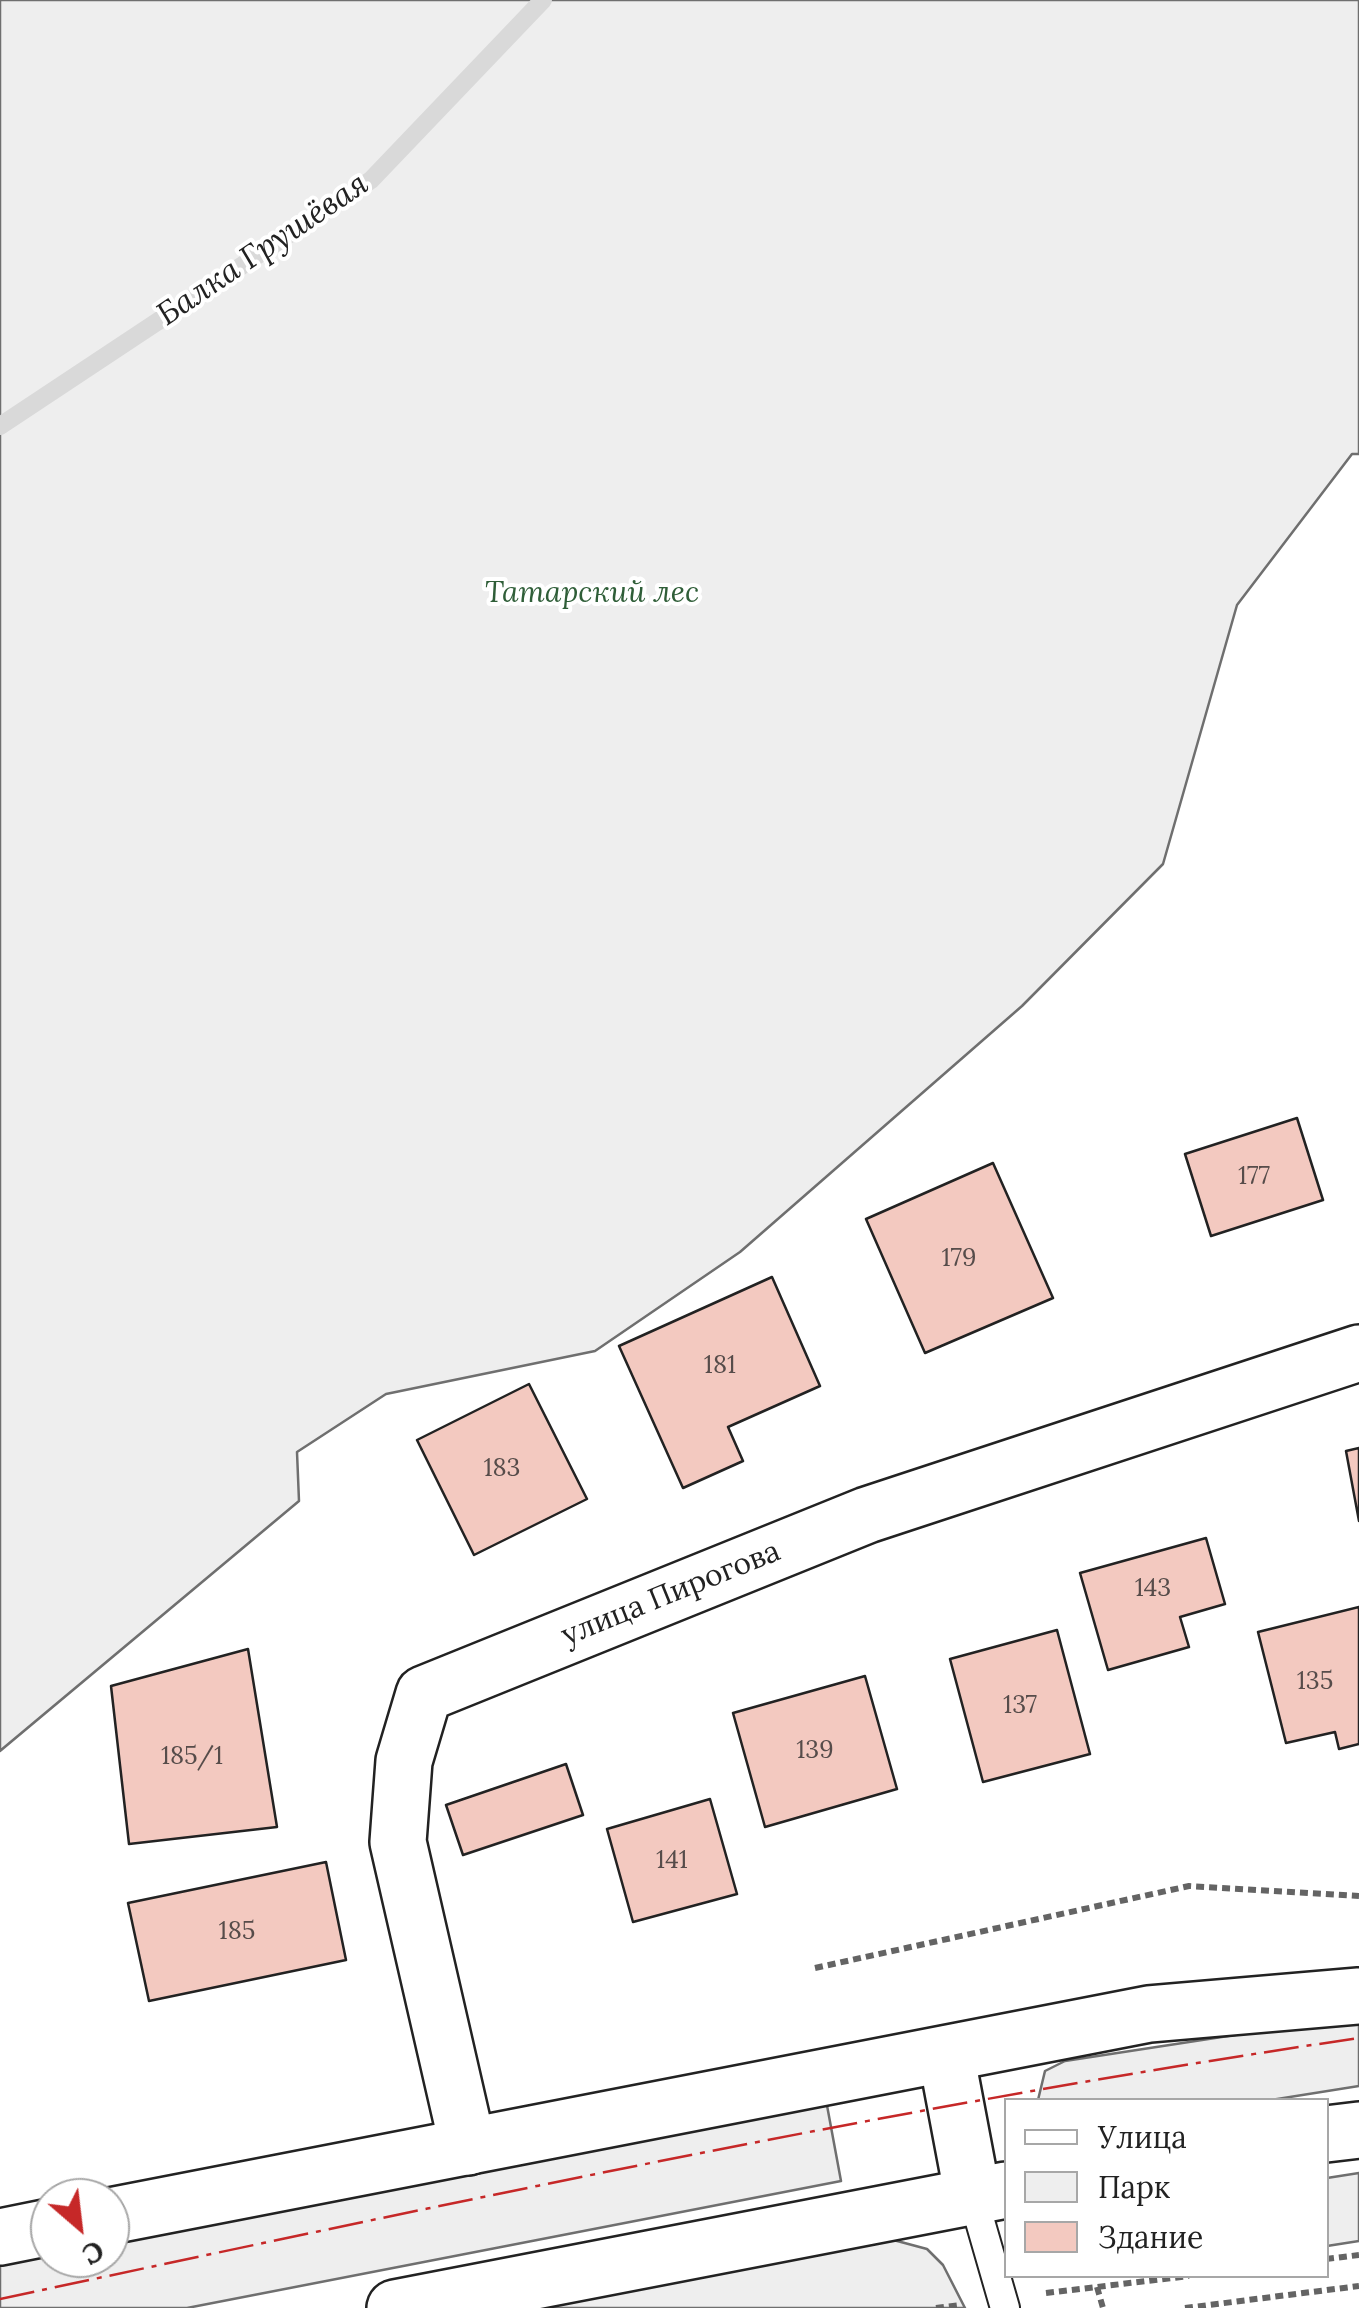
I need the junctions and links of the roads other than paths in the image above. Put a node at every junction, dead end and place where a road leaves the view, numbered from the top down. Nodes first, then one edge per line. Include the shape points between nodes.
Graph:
1 (1359, 1353) edge
2 (1359, 1996) edge
3 (946, 2054) junction
4 (1359, 2130) edge
5 (1329, 2134) edge
6 (468, 2147) junction
7 (990, 2194) edge
8 (130, 2212) edge
9 (30, 2231) edge
10 (0, 2237) edge
11 (1004, 2304) edge
12 (396, 2308) edge

1 - 6 main road, улица Пирогова via 867,1515 424,1694 404,1761 398,1842
2 - 3 main road via 1149,2014
3 - 6 main road
3 - 7 main road
4 - 5 main road
6 - 8 main road
7 - 11 lane
7 - 12 main road
9 - 10 main road

